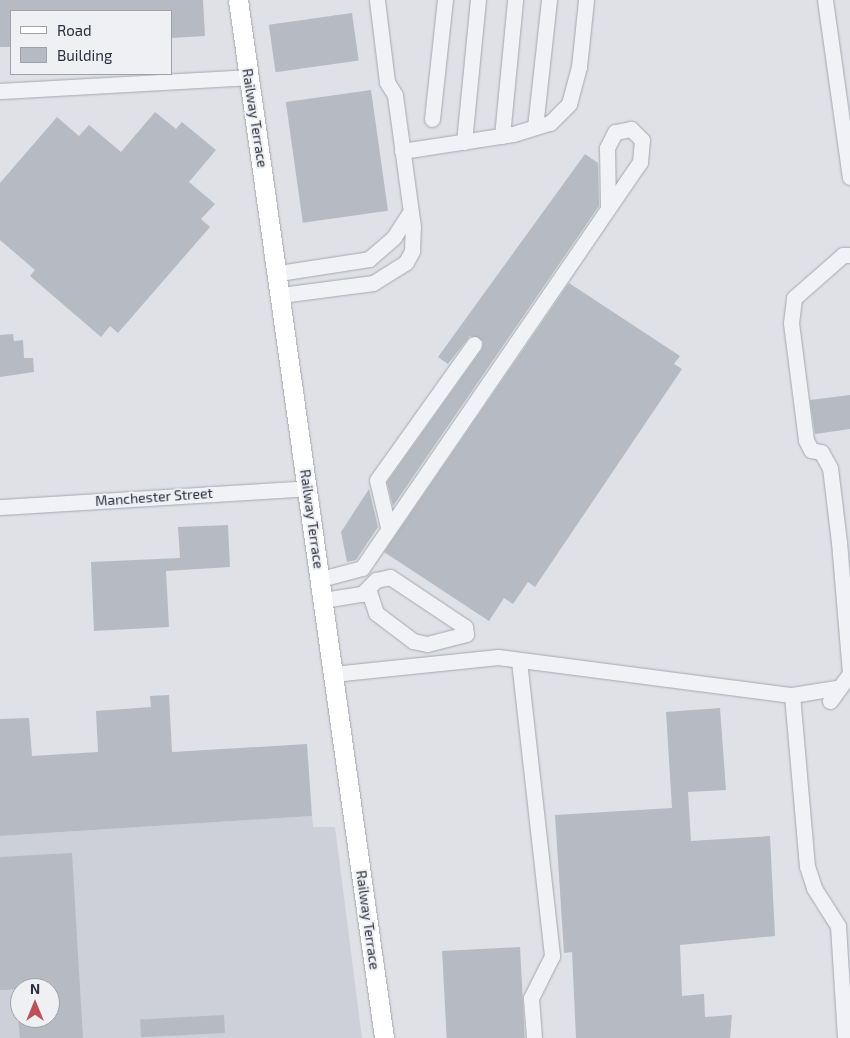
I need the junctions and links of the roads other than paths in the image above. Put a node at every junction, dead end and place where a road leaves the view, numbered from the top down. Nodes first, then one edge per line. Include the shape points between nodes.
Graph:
1 (238, 0) edge
2 (377, 0) edge
3 (445, 0) edge
4 (478, 0) edge
5 (515, 0) edge
6 (549, 0) edge
7 (586, 0) edge
8 (826, 0) edge
9 (249, 77) junction
10 (0, 91) edge
11 (432, 119) dead end
12 (535, 127) junction
13 (502, 136) junction
14 (464, 142) junction
15 (402, 151) junction
16 (850, 177) edge
17 (608, 207) junction
18 (409, 214) junction
19 (850, 255) edge
20 (279, 273) junction
21 (281, 294) junction
22 (474, 344) dead end
23 (308, 488) junction
24 (0, 507) edge
25 (388, 527) junction
26 (321, 579) junction
27 (368, 589) junction
28 (323, 600) junction
29 (519, 660) junction
30 (333, 674) junction
31 (792, 695) junction
32 (845, 929) edge
33 (384, 1038) edge
34 (534, 1038) edge
35 (845, 1038) edge

1 - 9 main road, Railway Terrace
2 - 15 street
3 - 11 street
4 - 14 street
5 - 13 street
6 - 12 street
7 - 12 street via 579,67 569,104 550,123
8 - 16 street
9 - 10 street
9 - 20 main road, Railway Terrace
12 - 13 street
13 - 14 street
14 - 15 street
15 - 18 street
17 - 17 street via 606,148 615,132 631,128 642,140 640,162
17 - 25 street
18 - 20 street via 394,237 369,259
18 - 21 street via 412,251 387,276 358,287
19 - 31 street via 837,260 794,298 791,323 806,440 811,450 821,452 830,468 850,673 846,683 833,694
20 - 21 main road, Railway Terrace
21 - 23 main road, Railway Terrace
22 - 25 street via 377,480
23 - 24 street, Manchester Street
23 - 26 main road, Railway Terrace
25 - 26 street via 362,568
26 - 28 main road, Railway Terrace
27 - 27 street via 376,580 390,577 465,627 466,634 427,644 413,641 376,613
27 - 28 street
28 - 30 main road, Railway Terrace
29 - 30 street via 498,657
29 - 31 street
29 - 34 street via 552,956 531,998
30 - 33 main road, Railway Terrace
31 - 32 street via 806,866 814,888
32 - 35 street

